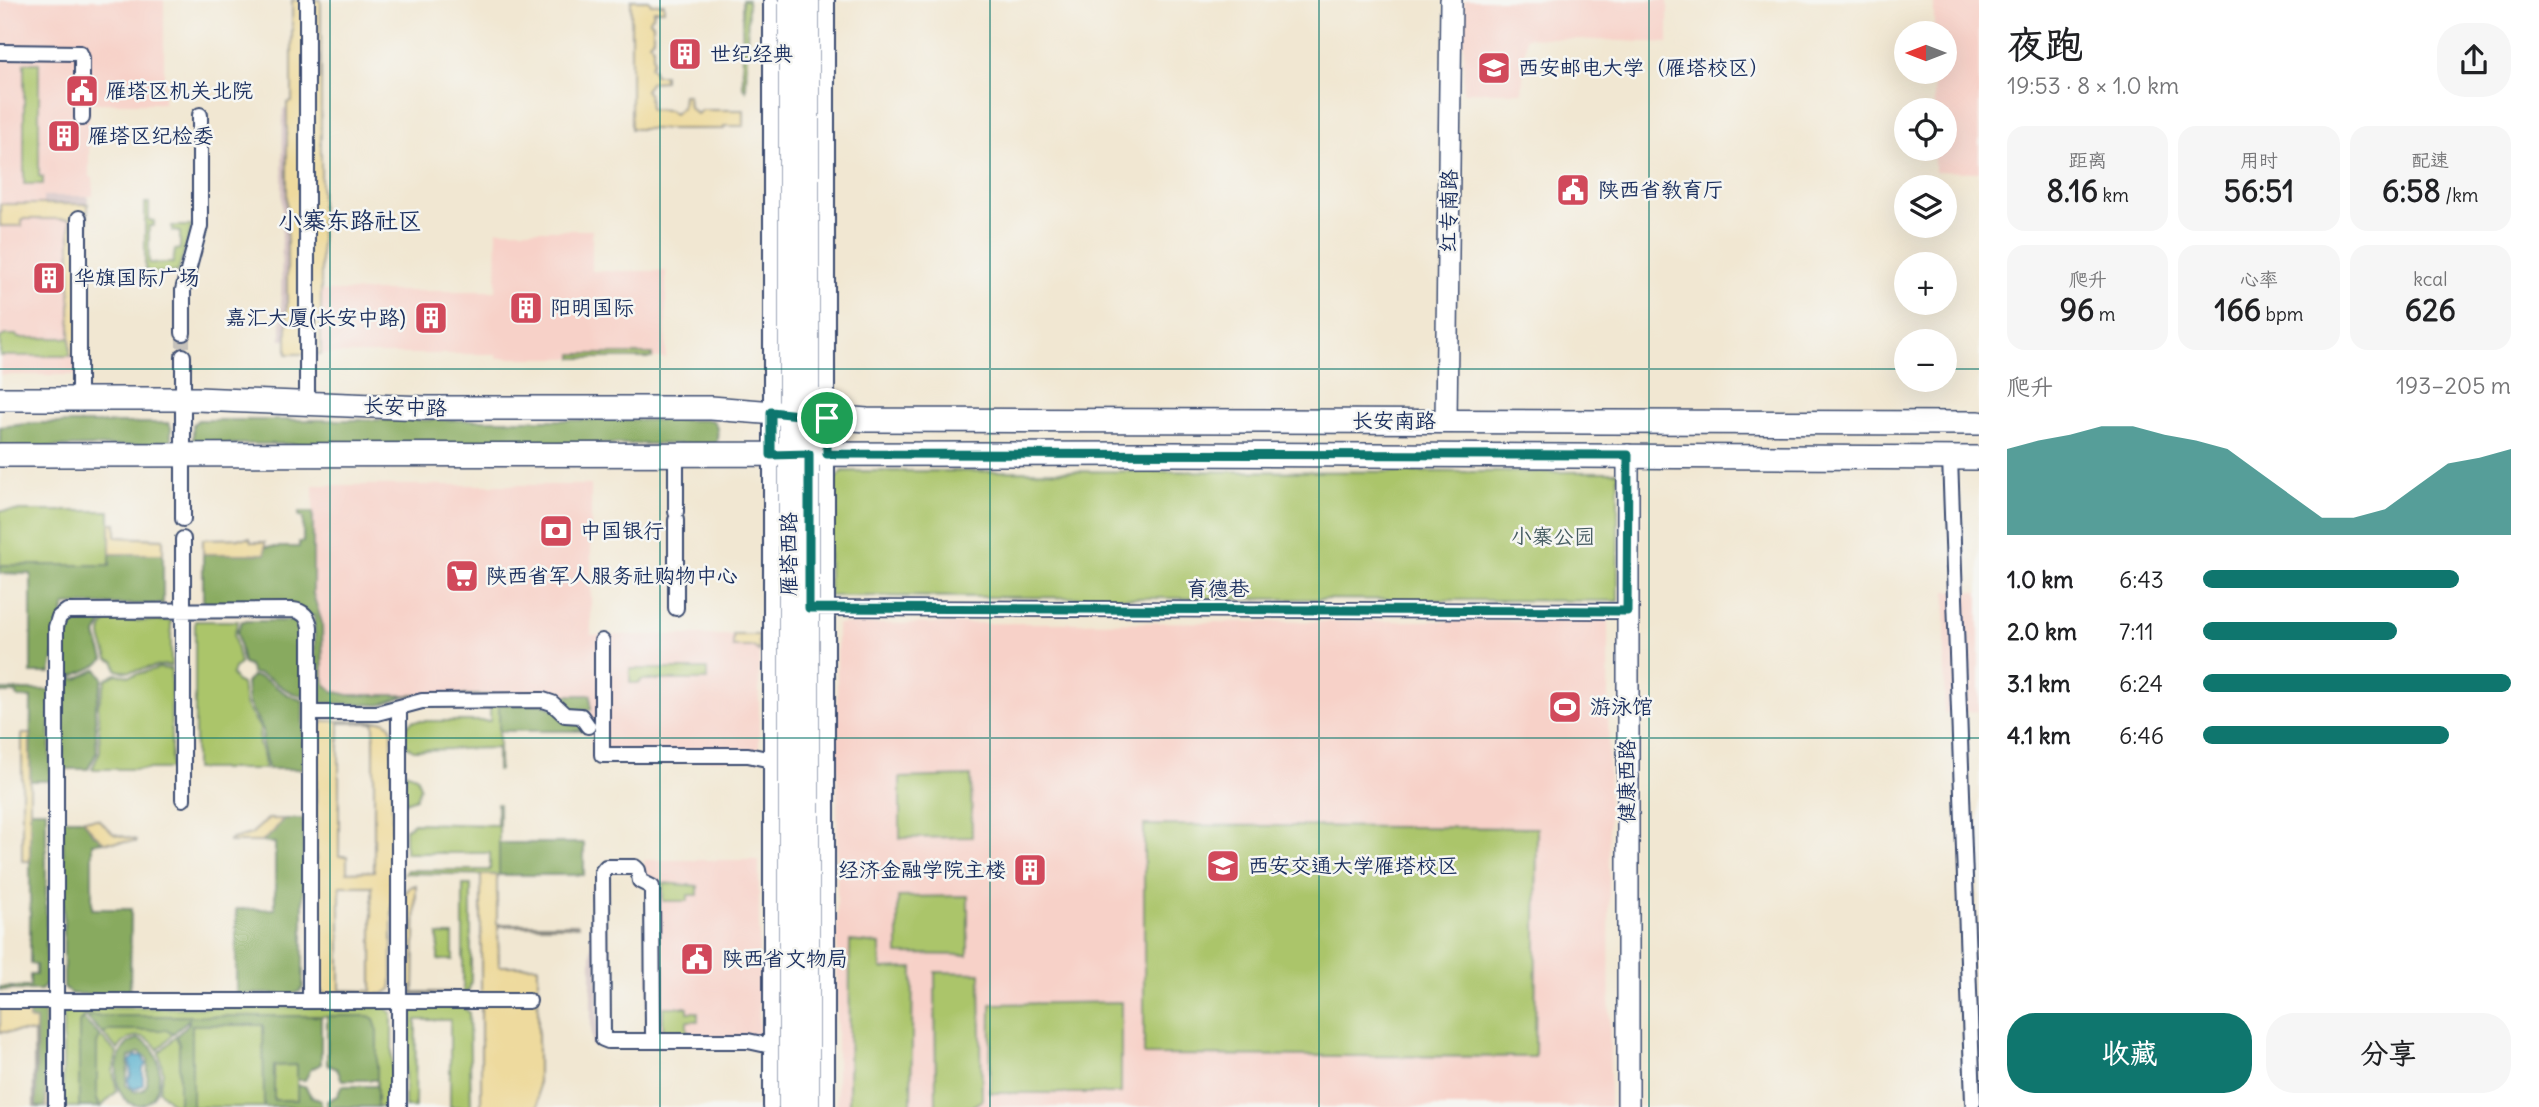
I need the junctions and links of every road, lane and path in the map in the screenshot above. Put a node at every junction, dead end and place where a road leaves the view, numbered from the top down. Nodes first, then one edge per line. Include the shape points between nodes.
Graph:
1 (307, 0) edge
2 (771, 0) edge
3 (789, 0) edge
4 (809, 0) edge
5 (827, 0) edge
6 (1451, 0) edge
7 (0, 52) edge
8 (200, 115) dead end
9 (82, 118) dead end
10 (79, 218) dead end
11 (183, 333) tunnel mouth
12 (183, 356) tunnel mouth
13 (0, 398) edge
14 (39, 398) junction
15 (79, 398) junction
16 (183, 399) junction
17 (307, 403) junction
18 (0, 411) edge
19 (799, 415) junction
20 (1446, 421) junction
21 (1979, 423) edge
22 (0, 455) edge
23 (799, 455) junction
24 (1628, 455) junction
25 (183, 456) junction
26 (676, 456) junction
27 (1950, 458) junction
28 (1979, 458) edge
29 (183, 519) dead end
30 (183, 539) dead end
31 (676, 608) dead end
32 (818, 608) junction
33 (183, 610) junction
34 (1627, 611) junction
35 (602, 642) dead end
36 (399, 708) dead end
37 (310, 713) junction
38 (588, 726) dead end
39 (771, 760) junction
40 (183, 799) dead end
41 (0, 1001) edge
42 (56, 1001) junction
43 (310, 1001) junction
44 (399, 1001) junction
45 (529, 1001) dead end
46 (653, 1033) dead end
47 (771, 1046) junction
48 (1975, 1072) edge
49 (1973, 1102) dead end
50 (56, 1107) edge
51 (399, 1107) edge
52 (771, 1107) edge
53 (789, 1107) edge
54 (809, 1107) edge
55 (827, 1107) edge
56 (1628, 1107) edge

1 - 17 street
2 - 19 street
3 - 19 main road, 雁塔西路
4 - 19 main road, 雁塔西路
5 - 19 street
6 - 20 main road, 红专南路
7 - 9 street via 80,53
8 - 11 street via 200,226 183,290
10 - 15 street
12 - 16 street
13 - 14 main road, 长安中路
14 - 15 main road, 长安中路
14 - 18 street
15 - 16 main road, 长安中路
16 - 17 main road, 长安中路
16 - 25 street
17 - 19 main road, 长安中路 via 711,408
19 - 20 main road, 长安南路 via 867,421
19 - 23 main road, 雁塔西路
19 - 23 street
20 - 21 main road, 长安南路
22 - 25 main road
23 - 24 main road, 长安南路
23 - 26 main road
23 - 32 main road, 雁塔西路
23 - 39 street
23 - 53 main road, 雁塔西路
24 - 27 main road, 长安南路
24 - 34 main road, 健康西路
25 - 26 main road
25 - 29 street
26 - 31 street
27 - 28 main road, 长安南路
27 - 48 street
30 - 33 street
32 - 34 street, 育德巷
32 - 54 main road, 雁塔西路
32 - 55 street
33 - 37 street via 293,610 305,615 310,627
33 - 40 street
33 - 42 street via 70,610 58,620
34 - 56 main road, 健康西路
35 - 39 street via 602,755 748,755
36 - 44 street
37 - 38 street via 377,713 422,701 543,700 565,715 581,716
37 - 43 street
39 - 47 street
41 - 42 street
42 - 43 street
42 - 50 street
43 - 44 street
44 - 45 street
44 - 51 street
46 - 47 street via 652,887 640,881 635,867 606,867 602,873 603,1040 748,1041
47 - 52 street
48 - 49 street

